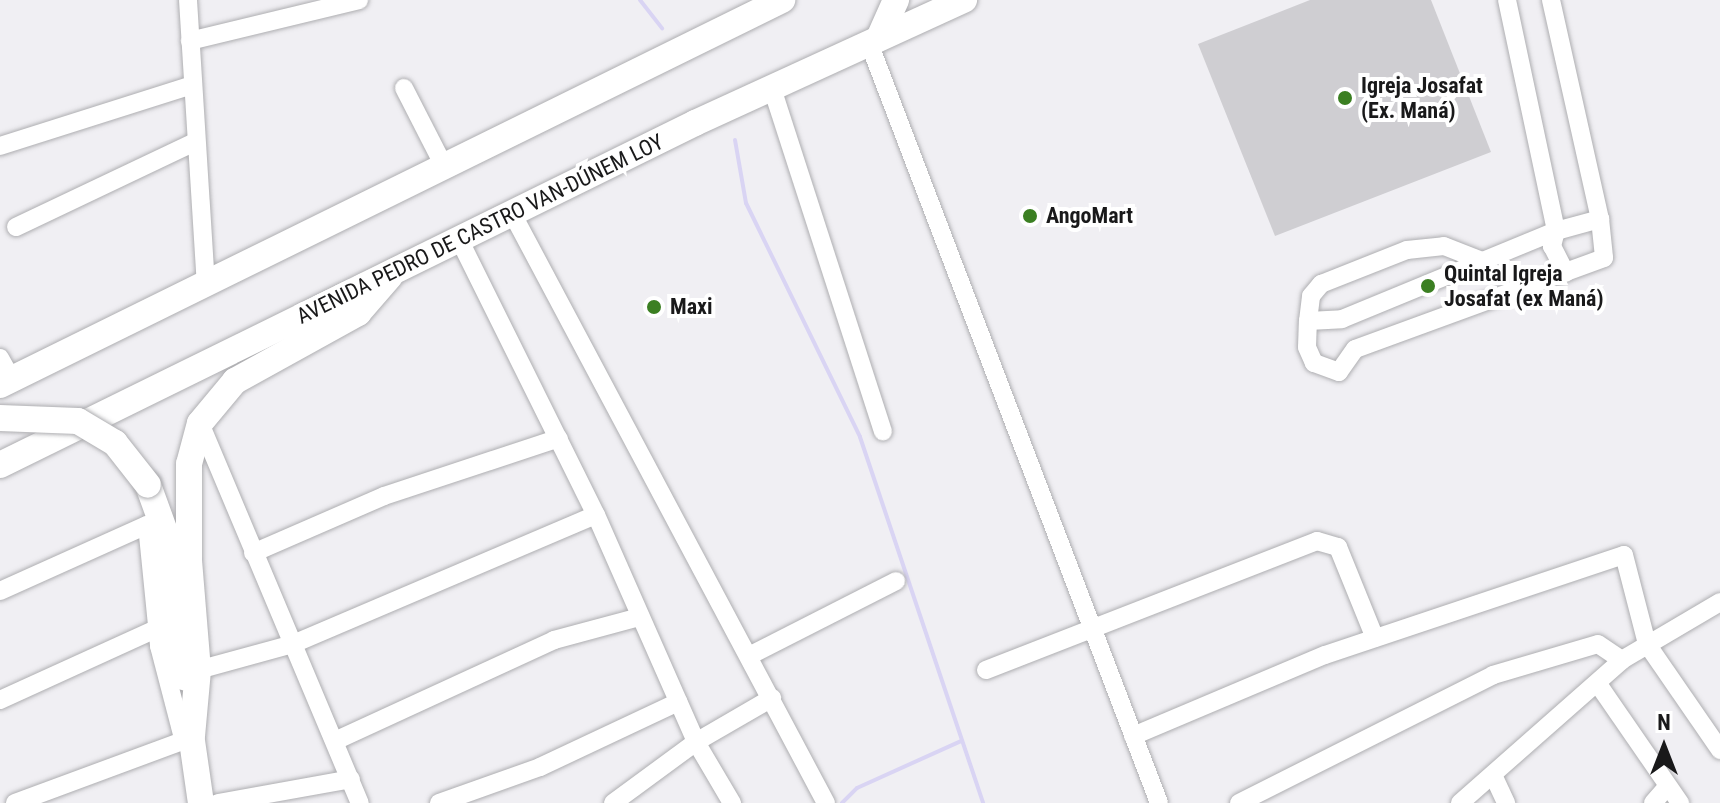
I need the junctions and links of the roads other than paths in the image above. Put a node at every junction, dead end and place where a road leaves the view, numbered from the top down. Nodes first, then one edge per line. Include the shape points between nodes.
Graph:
1 (188, 0) edge
2 (359, 0) edge
3 (782, 0) edge
4 (896, 0) edge
5 (964, 0) edge
6 (1507, 0) edge
7 (1551, 0) edge
8 (744, 9) edge
9 (190, 41) junction
10 (874, 41) junction
11 (192, 85) junction
12 (404, 88) dead end
13 (772, 88) junction
14 (193, 143) junction
15 (0, 146) edge
16 (444, 166) junction
17 (512, 213) junction
18 (1600, 219) junction
19 (16, 227) dead end
20 (1556, 231) junction
21 (459, 239) junction
22 (1487, 263) junction
23 (393, 271) junction
24 (1566, 273) junction
25 (206, 284) junction
26 (1342, 319) junction
27 (1308, 321) junction
28 (1355, 349) junction
29 (4, 374) edge
30 (0, 418) edge
31 (200, 423) junction
32 (883, 431) dead end
33 (559, 438) junction
34 (0, 465) edge
35 (596, 515) junction
36 (253, 553) junction
37 (896, 581) dead end
38 (0, 591) edge
39 (1720, 602) edge
40 (639, 617) junction
41 (1091, 627) junction
42 (156, 629) junction
43 (1375, 638) junction
44 (293, 644) junction
45 (1647, 644) junction
46 (749, 656) junction
47 (1622, 660) junction
48 (198, 670) junction
49 (986, 670) dead end
50 (1598, 684) junction
51 (772, 698) junction
52 (0, 700) edge
53 (678, 702) junction
54 (1133, 736) junction
55 (337, 740) junction
56 (696, 742) junction
57 (189, 744) junction
58 (1720, 750) edge
59 (1494, 777) junction
60 (351, 779) junction
61 (1667, 787) junction
62 (15, 803) edge
63 (201, 803) edge
64 (218, 803) edge
65 (360, 803) edge
66 (439, 803) edge
67 (613, 803) edge
68 (732, 803) edge
69 (826, 803) edge
70 (1159, 803) edge
71 (1239, 803) edge
72 (1460, 803) edge
73 (1506, 803) edge
74 (1653, 803) edge
75 (1680, 803) edge

1 - 9 street
2 - 9 street
3 - 8 highway
4 - 10 highway
5 - 10 highway, AVENIDA PEDRO DE CASTRO VAN-DÚNEM LOY
6 - 20 street
7 - 18 street
8 - 16 highway via 692,44
9 - 11 street
10 - 13 highway, AVENIDA PEDRO DE CASTRO VAN-DÚNEM LOY
10 - 41 street
11 - 14 street
11 - 15 street
12 - 16 street
13 - 17 highway, AVENIDA PEDRO DE CASTRO VAN-DÚNEM LOY
13 - 32 street
14 - 19 street
14 - 25 street
16 - 25 highway
17 - 21 highway, AVENIDA PEDRO DE CASTRO VAN-DÚNEM LOY
17 - 46 street
18 - 20 street
18 - 24 street via 1604,258
20 - 22 street
20 - 24 street via 1552,246
21 - 23 highway, AVENIDA PEDRO DE CASTRO VAN-DÚNEM LOY
21 - 33 street
22 - 26 street
22 - 27 street via 1444,246 1407,250 1321,284 1311,296
23 - 31 highway via 381,294 358,313 235,381
23 - 34 highway, AVENIDA PEDRO DE CASTRO VAN-DÚNEM LOY
24 - 28 street
25 - 29 highway
26 - 27 street
26 - 28 street
27 - 28 street via 1307,347 1327,372 1339,372
30 - 57 highway, bridge via 57,416 87,425 115,443 148,485 168,540
31 - 36 street
31 - 48 highway via 189,464 189,561
33 - 35 street
33 - 36 street via 384,496
35 - 40 street
35 - 44 street
36 - 44 street
37 - 46 street
38 - 42 street via 147,525
39 - 45 street
40 - 53 street
40 - 55 street via 554,640
41 - 43 street via 1317,541 1338,547
41 - 49 street
41 - 54 street
42 - 52 street
42 - 57 street
43 - 45 street via 1624,555
43 - 54 street
44 - 48 street
44 - 55 street
45 - 47 street
45 - 58 street
46 - 51 street
47 - 50 street
47 - 71 street via 1607,646 1585,646 1493,675
48 - 57 highway
50 - 59 street
50 - 61 street
51 - 56 street
51 - 69 street
53 - 56 street
53 - 66 street via 540,767
54 - 70 street
55 - 60 street
56 - 67 street
56 - 68 street
57 - 62 street
57 - 63 highway
59 - 72 street
59 - 73 street
60 - 64 street
60 - 65 street
61 - 74 street
61 - 75 street

